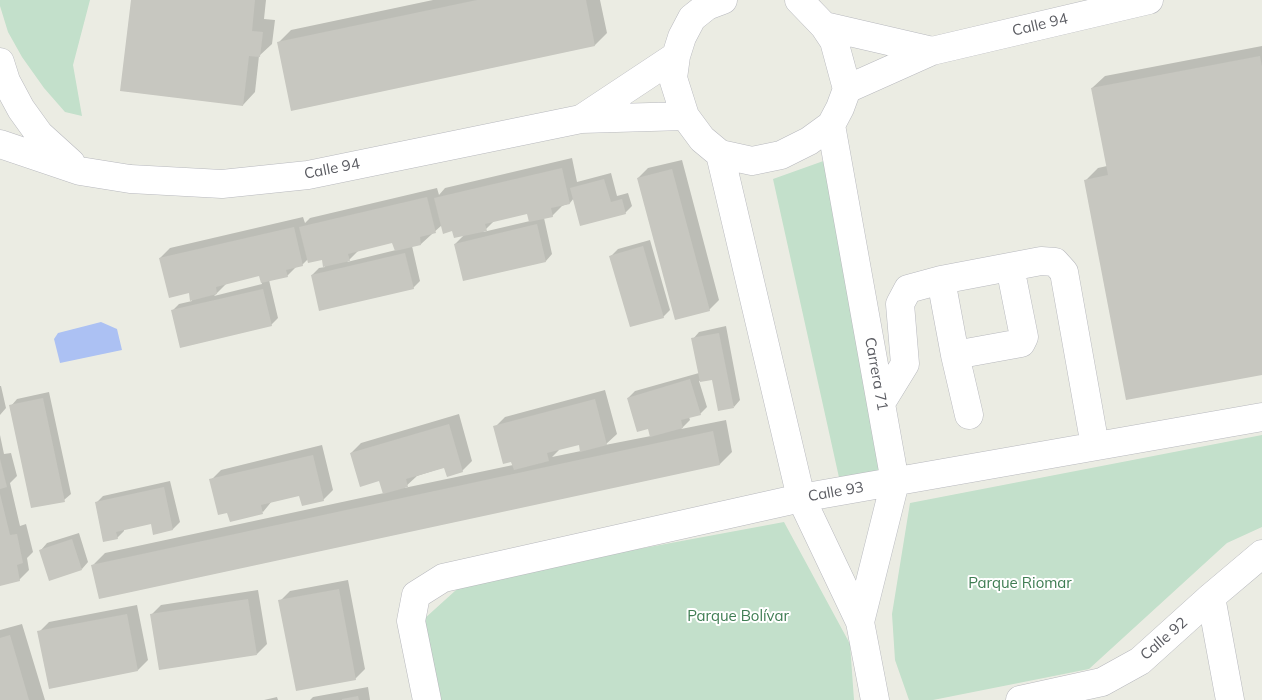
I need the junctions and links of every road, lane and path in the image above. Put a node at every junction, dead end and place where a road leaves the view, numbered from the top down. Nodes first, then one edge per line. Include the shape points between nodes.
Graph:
1 (723, 0) edge
2 (799, 0) edge
3 (1149, 0) edge
4 (690, 9) edge
5 (824, 26) junction
6 (932, 51) junction
7 (676, 56) junction
8 (0, 62) edge
9 (847, 89) junction
10 (685, 116) junction
11 (581, 118) junction
12 (831, 125) junction
13 (0, 144) edge
14 (720, 154) junction
15 (80, 171) junction
16 (1010, 267) junction
17 (941, 280) junction
18 (955, 355) junction
19 (881, 403) junction
20 (969, 415) dead end
21 (1262, 417) edge
22 (1095, 446) junction
23 (895, 482) junction
24 (801, 498) junction
25 (1262, 554) edge
26 (1211, 597) junction
27 (860, 622) junction
28 (427, 700) edge
29 (875, 700) edge
30 (1020, 700) edge
31 (1230, 700) edge

1 - 4 street
2 - 5 street
3 - 6 street, Calle 94
4 - 7 street
5 - 6 street, Calle 94
5 - 9 street via 834,42
6 - 9 street, Calle 94
7 - 10 street via 673,78
7 - 11 street, Calle 94
8 - 15 street via 21,109 39,134
9 - 12 street
10 - 11 street, Calle 94
10 - 14 street via 702,139
11 - 15 street, Calle 94 via 308,175 222,184 130,179
12 - 14 street via 809,142 781,154 752,161
12 - 19 street, Carrera 71
13 - 15 street, Calle 94
14 - 24 street, Carrera 71
16 - 17 street
16 - 18 street via 1024,337 1021,342
16 - 22 street via 1041,261 1055,262 1064,272
17 - 18 street
17 - 19 street via 908,289 900,304 905,364
18 - 20 street
19 - 23 street, Carrera 71
21 - 22 street, Calle 93
22 - 23 street, Calle 93
23 - 24 street, Calle 93
23 - 27 street, Carrera 71
24 - 27 street, Carrera 71
24 - 28 street, Calle 93 via 443,578 416,594 411,621
25 - 26 street, Calle 92
26 - 30 street, Calle 92 via 1140,661 1102,682
26 - 31 street
27 - 29 street, Carrera 71

